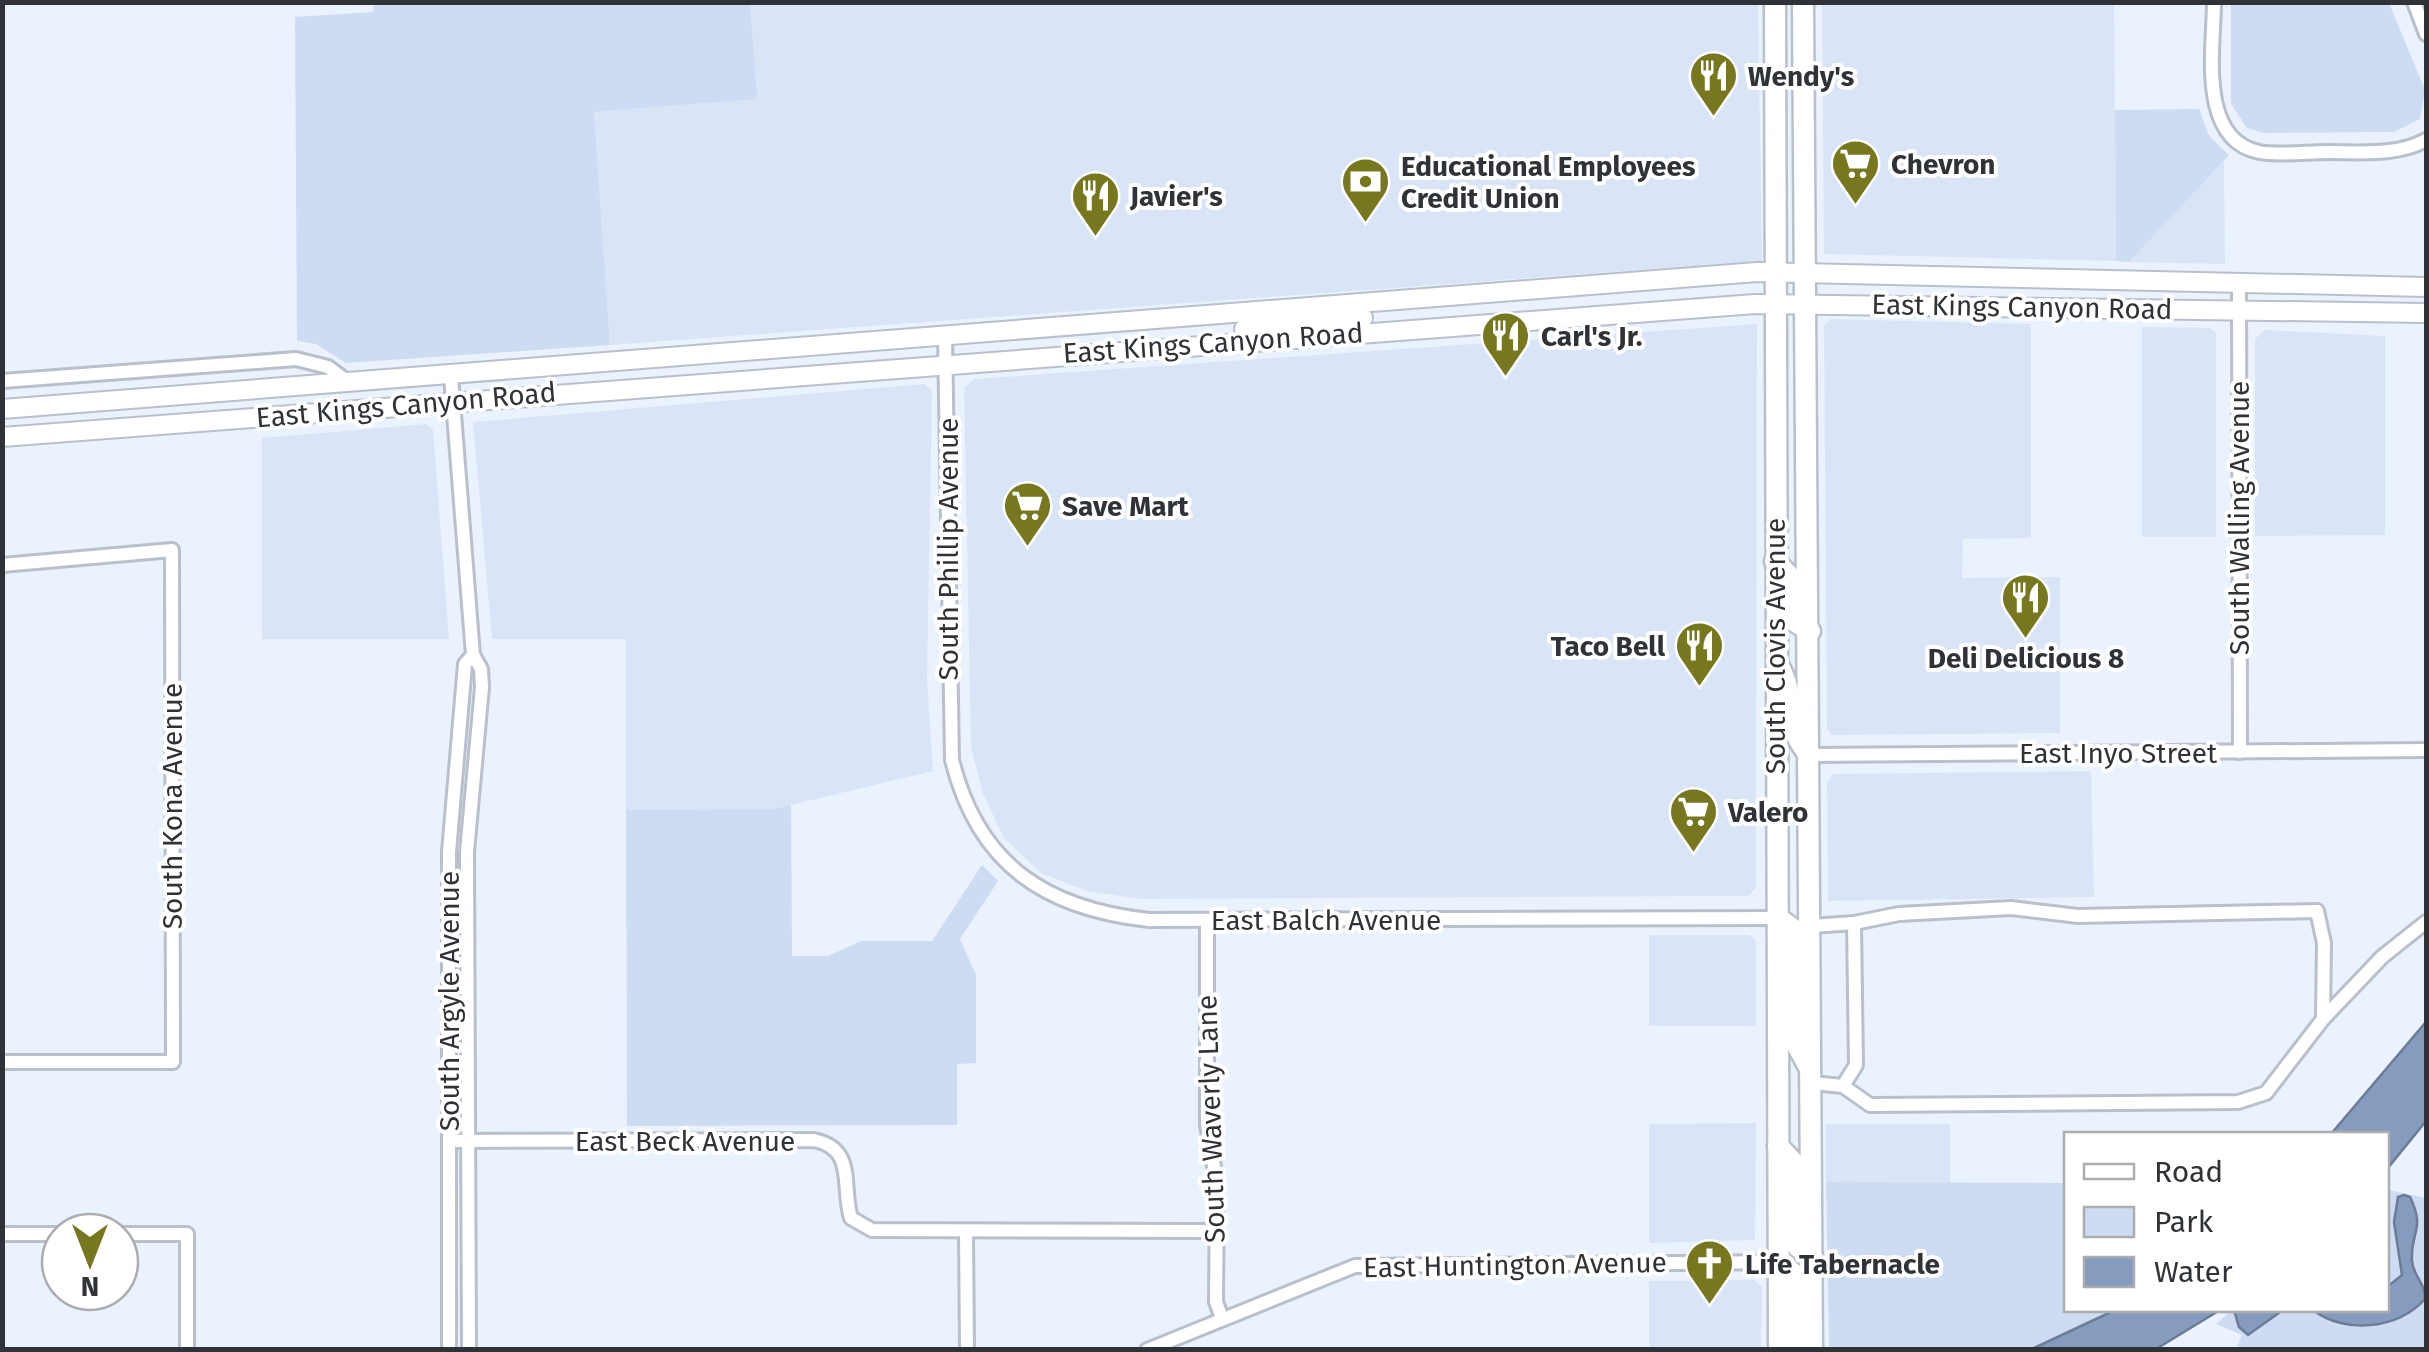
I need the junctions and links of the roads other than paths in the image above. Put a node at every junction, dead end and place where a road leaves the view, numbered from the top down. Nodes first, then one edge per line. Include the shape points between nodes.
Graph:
1 (1775, 2) edge
2 (1804, 2) edge
3 (2214, 2) edge
4 (2414, 2) edge
5 (2426, 34) edge
6 (2426, 140) edge
7 (1776, 272) junction
8 (1808, 272) junction
9 (2239, 284) junction
10 (2426, 287) edge
11 (1392, 304) junction
12 (1775, 304) junction
13 (1808, 304) junction
14 (2239, 311) junction
15 (2426, 314) edge
16 (945, 337) junction
17 (1229, 342) junction
18 (947, 362) junction
19 (451, 376) junction
20 (2, 382) edge
21 (349, 383) junction
22 (453, 401) junction
23 (4, 409) edge
24 (2, 438) edge
25 (1775, 561) junction
26 (2, 565) edge
27 (1810, 630) junction
28 (473, 655) junction
29 (1775, 659) junction
30 (2426, 750) edge
31 (2240, 752) junction
32 (1810, 755) junction
33 (952, 760) joint
34 (1778, 918) junction
35 (1207, 920) junction
36 (2426, 922) edge
37 (1854, 923) junction
38 (1812, 926) junction
39 (2324, 1020) junction
40 (2, 1062) edge
41 (1812, 1077) junction
42 (1843, 1086) junction
43 (468, 1141) junction
44 (450, 1142) junction
45 (1778, 1146) junction
46 (966, 1231) junction
47 (1216, 1231) junction
48 (2, 1234) edge
49 (40, 1234) edge
50 (140, 1234) edge
51 (1812, 1256) junction
52 (1779, 1262) junction
53 (1222, 1318) junction
54 (186, 1350) edge
55 (449, 1350) edge
56 (469, 1350) edge
57 (967, 1350) edge
58 (1147, 1350) edge
59 (1779, 1350) edge
60 (1796, 1350) edge
61 (1812, 1350) edge

1 - 7 main road, South Clovis Avenue
2 - 8 main road, South Clovis Avenue
3 - 6 street via 2214,106 2228,132 2256,152 2385,152
4 - 5 street
7 - 8 main road, East Kings Canyon Road
7 - 11 main road, East Kings Canyon Road
7 - 12 main road, South Clovis Avenue
8 - 9 main road, East Kings Canyon Road
8 - 13 main road, South Clovis Avenue
9 - 10 main road, East Kings Canyon Road
9 - 14 street, South Walling Avenue
11 - 16 main road, East Kings Canyon Road
11 - 17 main road via 1382,316 1244,329
12 - 13 main road, East Kings Canyon Road
12 - 17 main road, East Kings Canyon Road
12 - 25 main road, South Clovis Avenue
13 - 14 main road, East Kings Canyon Road
13 - 27 main road, South Clovis Avenue
14 - 15 main road, East Kings Canyon Road
14 - 31 street, South Walling Avenue
16 - 18 street, South Phillip Avenue
16 - 19 main road, East Kings Canyon Road
17 - 18 main road, East Kings Canyon Road
18 - 22 main road, East Kings Canyon Road
18 - 33 street, South Phillip Avenue
19 - 21 main road, East Kings Canyon Road
19 - 22 street, South Argyle Avenue
20 - 21 street, East Kings Canyon Road via 296,360 328,367
21 - 23 main road, East Kings Canyon Road
22 - 24 main road, East Kings Canyon Road
22 - 28 street, South Argyle Avenue
25 - 27 main road via 1792,579 1794,621
25 - 29 main road, South Clovis Avenue
26 - 40 street, South Kona Avenue via 172,550 173,1062
27 - 32 main road, South Clovis Avenue
28 - 43 street, South Argyle Avenue via 482,687 467,852
28 - 44 street, South Argyle Avenue via 465,664 449,852
29 - 32 main road via 1789,686 1796,740
29 - 34 main road, South Clovis Avenue
30 - 31 street, East Inyo Street
31 - 32 street, East Inyo Street
32 - 38 main road, South Clovis Avenue
33 - 35 street, East Balch Avenue via 977,826 1040,890 1106,915
34 - 35 street, East Balch Avenue
34 - 41 main road via 1793,929 1796,1044
34 - 45 main road, South Clovis Avenue
35 - 47 street, South Waverly Lane via 1206,1125
36 - 39 street via 2382,957
37 - 38 street
37 - 39 street via 2011,908 2078,916 2316,910 2323,932
37 - 42 street via 1856,1065
38 - 41 main road, South Clovis Avenue
39 - 42 street via 2266,1094 2238,1102 1870,1105
41 - 42 street
41 - 51 main road, South Clovis Avenue
43 - 44 street, East Beck Avenue
43 - 46 street, East Beck Avenue via 814,1140 840,1152 848,1207 860,1226
43 - 56 street, South Argyle Avenue
44 - 55 street, South Argyle Avenue
45 - 51 main road via 1795,1164 1798,1247
45 - 52 main road, South Clovis Avenue
46 - 47 street, East Beck Avenue
46 - 57 street
47 - 53 street, South Waverly Lane
48 - 49 street
50 - 54 street via 186,1234
51 - 61 main road, South Clovis Avenue
52 - 53 street, East Huntington Avenue via 1372,1263 1338,1270
52 - 59 main road, South Clovis Avenue
52 - 60 main road via 1795,1275
53 - 58 street, East Huntington Avenue

